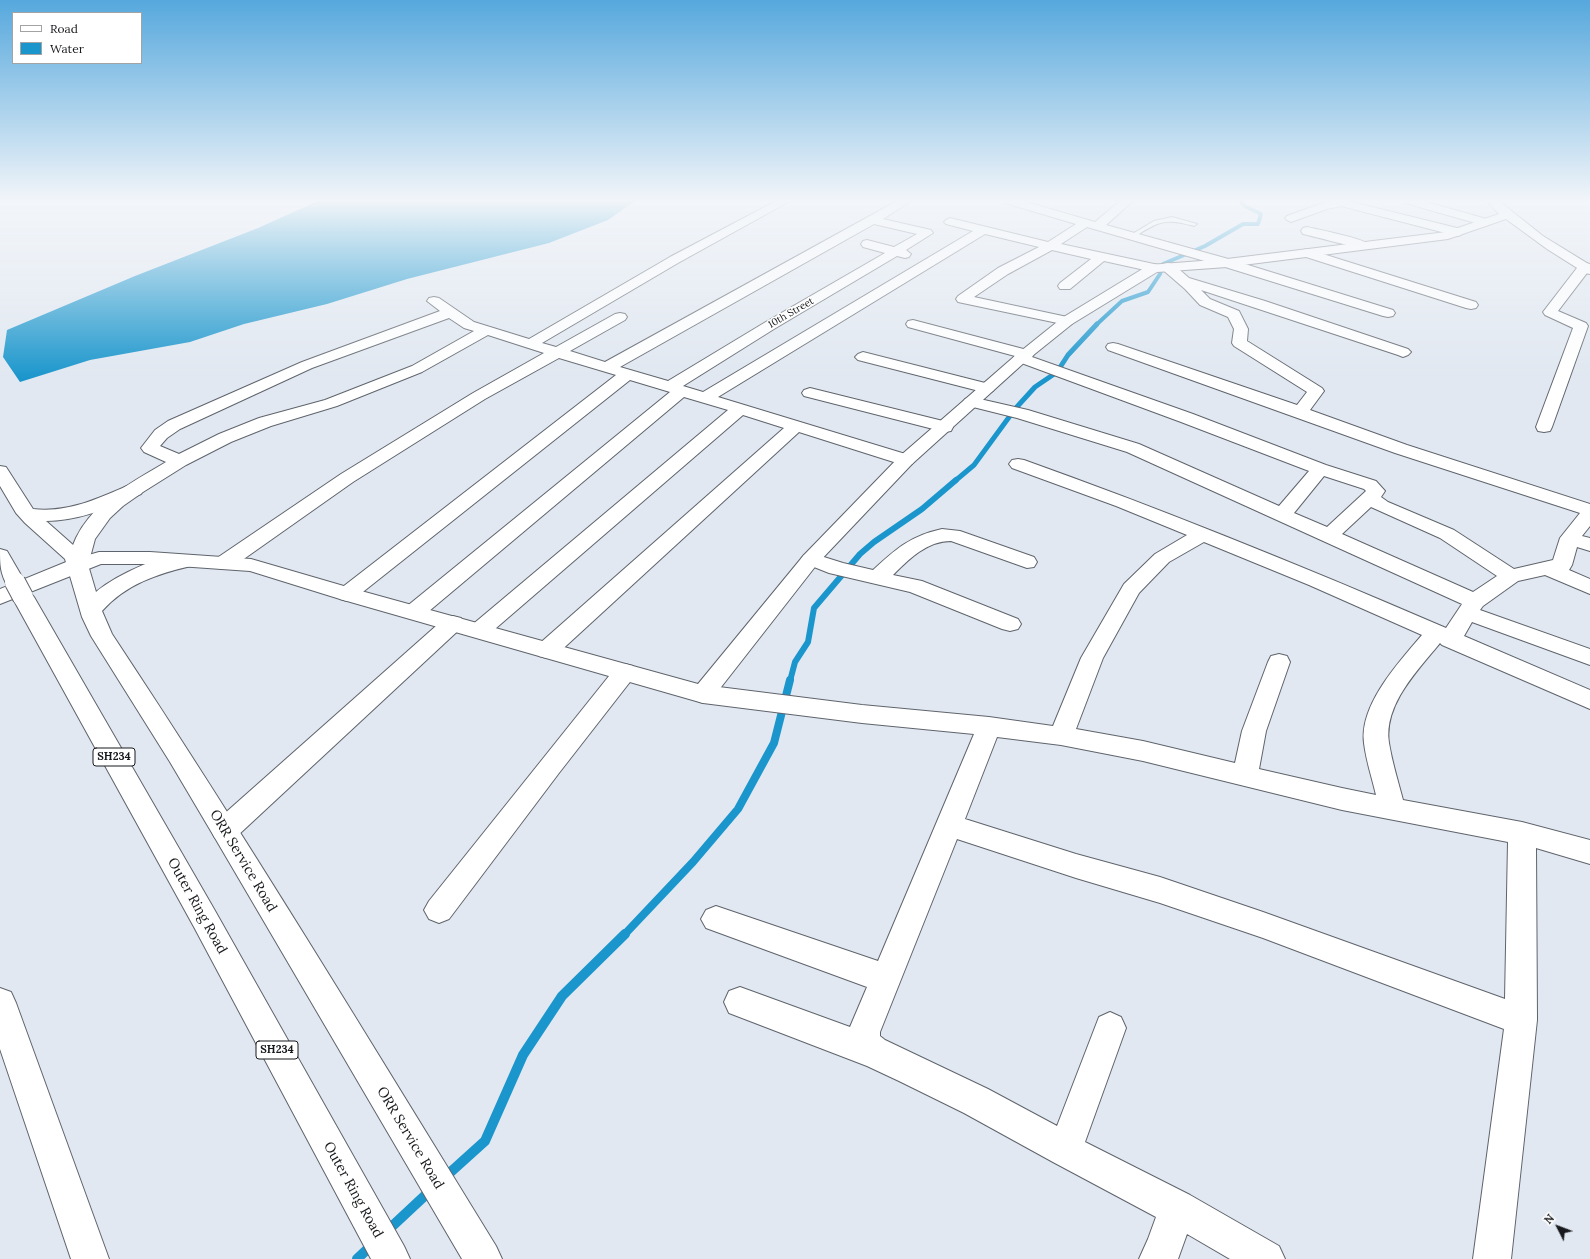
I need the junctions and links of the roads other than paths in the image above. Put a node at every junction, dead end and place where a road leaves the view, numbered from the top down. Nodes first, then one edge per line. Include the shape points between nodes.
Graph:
1 (674, 260) edge
2 (802, 260) edge
3 (884, 260) edge
4 (923, 260) edge
5 (934, 260) edge
6 (1025, 260) edge
7 (1098, 260) edge
8 (1116, 260) edge
9 (1214, 260) edge
10 (1253, 260) edge
11 (1328, 260) edge
12 (1573, 260) edge
13 (930, 262) junction
14 (1227, 263) junction
15 (1161, 268) junction
16 (1588, 268) edge
17 (1185, 282) junction
18 (1065, 286) dead end
19 (434, 301) dead end
20 (1471, 305) dead end
21 (451, 312) junction
22 (1388, 313) dead end
23 (620, 317) dead end
24 (1067, 321) junction
25 (914, 324) dead end
26 (769, 326) junction
27 (487, 330) junction
28 (806, 337) junction
29 (530, 344) junction
30 (1113, 347) dead end
31 (558, 352) junction
32 (1403, 352) dead end
33 (1023, 356) junction
34 (863, 357) dead end
35 (608, 368) junction
36 (627, 374) junction
37 (987, 388) junction
38 (676, 389) junction
39 (810, 393) dead end
40 (705, 398) junction
41 (971, 402) junction
42 (740, 408) junction
43 (1300, 412) junction
44 (796, 426) junction
45 (945, 427) junction
46 (1544, 427) dead end
47 (906, 460) junction
48 (180, 461) junction
49 (1018, 464) dead end
50 (1320, 469) junction
51 (0, 471) edge
52 (134, 490) junction
53 (1370, 498) junction
54 (1590, 510) edge
55 (1590, 513) edge
56 (28, 514) junction
57 (1283, 514) junction
58 (1203, 534) junction
59 (1330, 535) junction
60 (1570, 538) junction
61 (1590, 545) edge
62 (0, 555) edge
63 (811, 559) junction
64 (184, 561) junction
65 (1027, 562) dead end
66 (224, 563) junction
67 (78, 565) junction
68 (1547, 568) junction
69 (868, 576) junction
70 (1510, 576) junction
71 (1590, 587) edge
72 (13, 592) edge
73 (347, 594) junction
74 (1472, 607) junction
75 (91, 610) junction
76 (414, 612) junction
77 (453, 623) junction
78 (1010, 624) dead end
79 (480, 630) junction
80 (1443, 637) junction
81 (547, 650) junction
82 (1590, 657) edge
83 (1279, 662) dead end
84 (625, 672) junction
85 (703, 694) junction
86 (1590, 700) edge
87 (988, 726) junction
88 (1061, 736) junction
89 (1245, 775) junction
90 (1392, 808) junction
91 (949, 825) junction
92 (225, 830) junction
93 (1522, 833) junction
94 (1590, 852) edge
95 (439, 910) dead end
96 (716, 919) dead end
97 (886, 979) junction
98 (740, 1002) dead end
99 (0, 1003) edge
100 (1521, 1020) junction
101 (1110, 1028) dead end
102 (874, 1052) junction
103 (1065, 1150) junction
104 (1177, 1208) junction
105 (90, 1259) edge
106 (391, 1259) edge
107 (483, 1259) edge
108 (1158, 1259) edge
109 (1266, 1259) edge
110 (1492, 1259) edge

1 - 29 main road
2 - 35 main road
3 - 26 main road, 10th Street
4 - 13 main road
5 - 13 main road
6 - 24 main road via 963,299
7 - 18 main road
8 - 15 main road
9 - 14 main road
10 - 14 main road
11 - 20 main road
12 - 16 main road
13 - 28 main road
14 - 15 main road
14 - 22 main road
15 - 17 main road
15 - 24 main road
16 - 46 main road via 1550,312 1581,326
17 - 32 main road via 1199,284
17 - 43 main road via 1205,302 1234,314 1241,329 1239,343 1316,391
19 - 21 main road
21 - 27 main road via 469,325
21 - 48 main road via 307,365 174,425 160,434 150,448
23 - 31 main road
24 - 33 main road
25 - 33 main road
26 - 28 main road
26 - 38 main road, 10th Street
27 - 29 main road
27 - 48 main road via 417,369 331,403 265,422 225,438
28 - 40 main road
29 - 31 main road
30 - 43 main road
31 - 35 main road
31 - 66 main road via 479,396 347,478
33 - 37 main road
33 - 50 main road via 1066,375
34 - 37 main road
35 - 36 main road
36 - 38 main road
36 - 73 main road
37 - 41 main road
38 - 40 main road
38 - 76 main road, 10th Street
39 - 45 main road
40 - 42 main road
41 - 45 main road
41 - 57 main road via 1022,414 1133,448
42 - 44 main road
42 - 79 main road
43 - 54 main road via 1401,449
44 - 47 main road
44 - 81 main road
45 - 47 main road
47 - 63 main road
48 - 52 main road
49 - 58 main road
50 - 53 main road via 1370,486 1376,491
50 - 57 main road
51 - 56 main road, ORR Service Road
52 - 56 main road via 100,505 72,513 47,516
52 - 67 main road via 116,502 94,525 85,539
53 - 59 main road
53 - 70 main road via 1381,506 1447,534
55 - 60 main road
56 - 67 main road, ORR Service Road via 74,556
57 - 59 main road
58 - 80 main road via 1316,580
58 - 88 main road via 1162,558 1131,590 1092,658
59 - 74 main road
60 - 61 main road
60 - 68 main road via 1562,565
62 - 72 main road, Outer Ring Road / SH234
63 - 69 main road
63 - 85 main road
64 - 66 main road
64 - 67 main road via 115,557 99,558
64 - 75 main road via 164,565 120,584 100,598
65 - 69 main road via 953,535 943,534 920,543
66 - 73 main road via 251,565
67 - 72 main road
67 - 75 main road, ORR Service Road
68 - 70 main road
68 - 71 main road
69 - 78 main road via 916,586
70 - 74 main road
72 - 106 main road, Outer Ring Road / SH234 via 204,918
73 - 76 main road
74 - 80 main road
74 - 82 main road
75 - 92 main road, ORR Service Road via 105,642
76 - 77 main road
77 - 79 main road
77 - 92 main road
79 - 81 main road
80 - 86 main road
80 - 90 main road via 1399,677 1379,714 1376,742
81 - 84 main road
83 - 89 main road via 1254,731
84 - 85 main road
84 - 95 main road
85 - 87 main road via 862,714
87 - 88 main road
87 - 91 main road
88 - 89 main road via 1143,751
89 - 90 main road via 1342,799
90 - 93 main road
91 - 97 main road
91 - 100 main road via 1263,924
92 - 107 main road, ORR Service Road
93 - 94 main road
93 - 100 main road
96 - 97 main road
97 - 102 main road via 864,1032 865,1043
98 - 102 main road
99 - 105 main road
100 - 110 main road
101 - 103 main road
102 - 103 main road via 976,1101
103 - 104 main road
104 - 108 main road
104 - 109 main road

